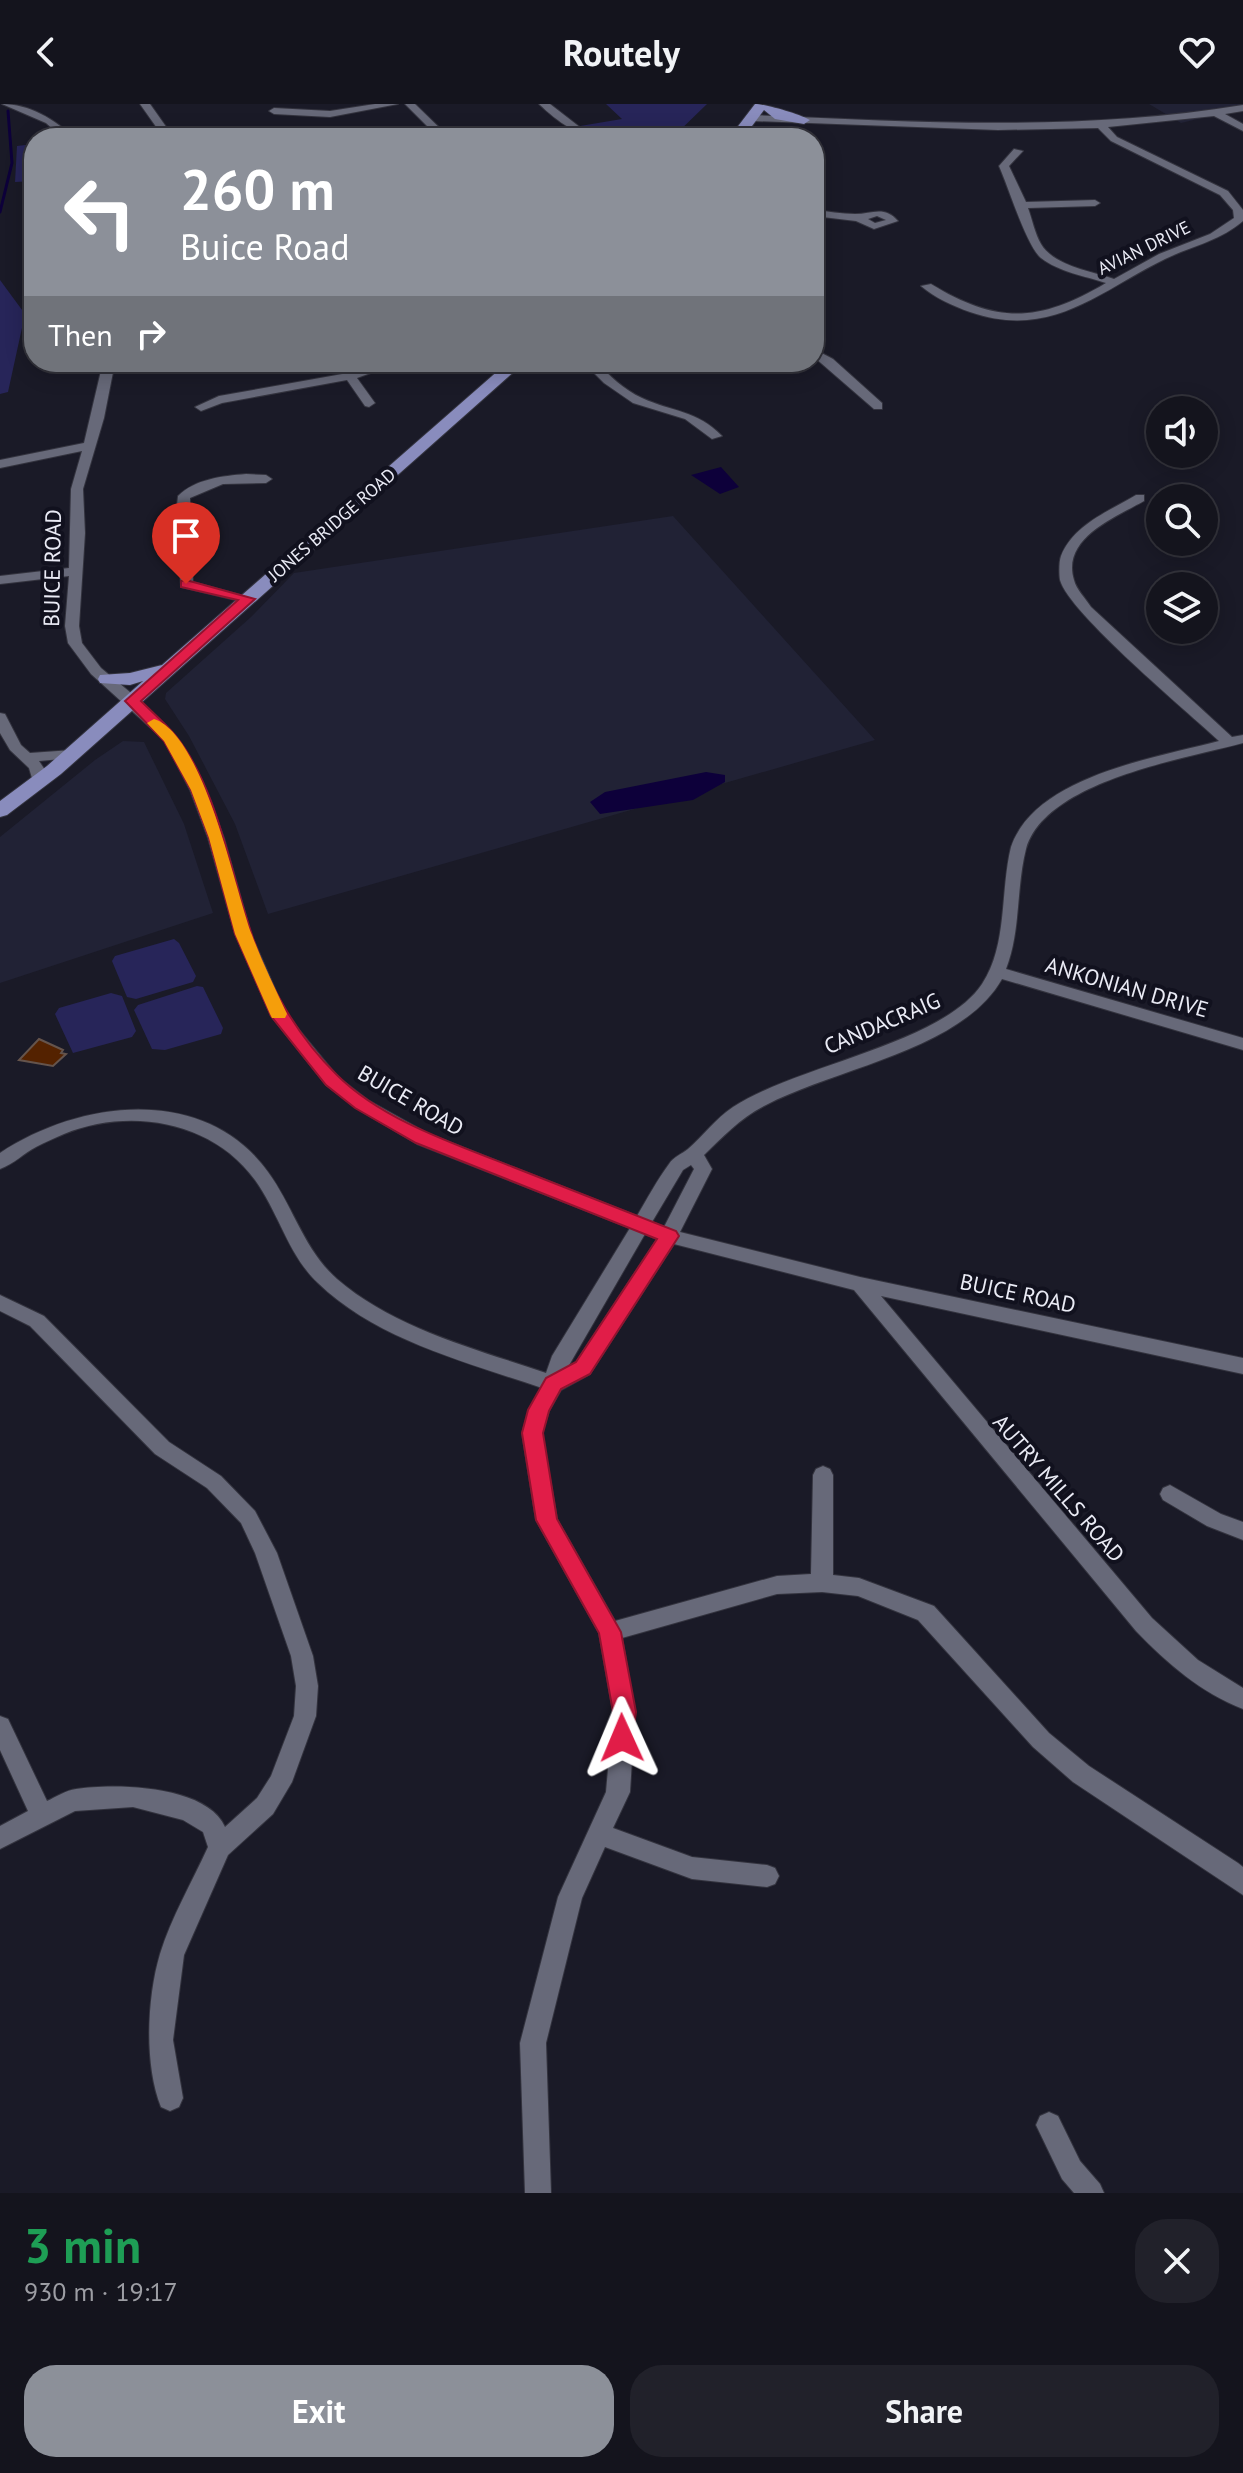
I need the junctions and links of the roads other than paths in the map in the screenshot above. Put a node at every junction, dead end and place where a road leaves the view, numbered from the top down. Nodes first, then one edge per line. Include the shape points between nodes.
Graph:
1 (7, 104) edge
2 (145, 104) edge
3 (393, 104) edge
4 (410, 104) edge
5 (544, 104) edge
6 (762, 104) edge
7 (1243, 108) edge
8 (274, 111) dead end
9 (1217, 113) junction
10 (752, 118) junction
11 (804, 120) junction
12 (1108, 126) junction
13 (57, 128) edge
14 (162, 128) edge
15 (435, 128) edge
16 (575, 128) edge
17 (744, 128) edge
18 (1243, 128) edge
19 (1018, 151) dead end
20 (1095, 203) dead end
21 (1022, 205) junction
22 (824, 214) edge
23 (861, 218) dead end
24 (1241, 219) edge
25 (1113, 282) junction
26 (927, 286) dead end
27 (1009, 317) junction
28 (1017, 331) dead end
29 (824, 358) edge
30 (107, 372) edge
31 (363, 372) edge
32 (506, 372) edge
33 (599, 372) edge
34 (350, 376) junction
35 (369, 403) dead end
36 (878, 406) dead end
37 (201, 407) dead end
38 (716, 436) dead end
39 (89, 446) junction
40 (0, 464) edge
41 (266, 479) dead end
42 (1140, 498) dead end
43 (76, 571) junction
44 (0, 580) edge
45 (248, 599) junction
46 (170, 668) junction
47 (107, 679) junction
48 (132, 701) junction
49 (0, 717) edge
50 (1236, 741) edge
51 (72, 754) junction
52 (29, 758) junction
53 (39, 782) junction
54 (0, 811) edge
55 (998, 972) junction
56 (1243, 1044) edge
57 (695, 1156) junction
58 (0, 1162) edge
59 (641, 1226) junction
60 (669, 1236) junction
61 (860, 1284) junction
62 (0, 1302) edge
63 (1243, 1366) edge
64 (554, 1384) junction
65 (823, 1475) dead end
66 (1170, 1494) dead end
67 (1243, 1531) edge
68 (822, 1583) junction
69 (610, 1632) junction
70 (1243, 1699) edge
71 (0, 1726) edge
72 (42, 1815) junction
73 (600, 1834) junction
74 (0, 1838) edge
75 (220, 1847) junction
76 (767, 1876) dead end
77 (1243, 1884) edge
78 (170, 2098) dead end
79 (1049, 2125) dead end
80 (538, 2193) edge
81 (1091, 2193) edge

1 - 13 street
2 - 14 street
3 - 8 street via 330,114
4 - 15 street
5 - 16 street
6 - 10 main road
6 - 11 main road via 780,116
7 - 9 street
9 - 12 street
9 - 18 street
10 - 11 street
10 - 17 main road
11 - 12 street
12 - 24 street, AVIAN DRIVE via 1114,139 1224,193
19 - 21 street via 1004,166
20 - 21 street
21 - 25 street via 1043,254
22 - 23 street
24 - 25 street, AVIAN DRIVE
25 - 27 street, AVIAN DRIVE via 1066,309
26 - 27 street, AVIAN DRIVE via 957,306
27 - 28 street
29 - 36 street
30 - 39 street, BUICE ROAD
31 - 34 street
32 - 45 main road, JONES BRIDGE ROAD
33 - 38 street via 637,400 689,416
34 - 35 street
34 - 37 street
39 - 40 street
39 - 43 street, BUICE ROAD via 77,489
41 - 45 street via 209,484 184,496 186,584
42 - 50 street via 1077,539 1066,558 1067,581 1086,610
43 - 44 street
43 - 47 street, BUICE ROAD via 75,643
45 - 46 main road, JONES BRIDGE ROAD
46 - 47 main road
46 - 48 main road, JONES BRIDGE ROAD
47 - 48 street, BUICE ROAD
48 - 51 main road, JONES BRIDGE ROAD
48 - 59 street, BUICE ROAD via 170,738 188,769 216,838 243,934 279,1016 332,1081 423,1139
49 - 52 street via 18,752
50 - 55 street, CANDACRAIG via 1089,784 1041,812 1018,849
51 - 52 street
51 - 53 main road, JONES BRIDGE ROAD
52 - 53 street via 41,774
53 - 54 main road, JONES BRIDGE ROAD
55 - 56 street, ANKONIAN DRIVE
55 - 57 street, CANDACRAIG via 977,1001 944,1025 738,1112
57 - 59 street, CANDACRAIG via 677,1165
57 - 60 street via 703,1169
58 - 64 street via 49,1133 117,1114 155,1116 204,1129 243,1153 261,1174 308,1257 354,1302 402,1329
59 - 60 street, BUICE ROAD
59 - 64 street, CANDACRAIG via 559,1361
60 - 61 street, BUICE ROAD
60 - 64 street via 583,1368
61 - 63 street, BUICE ROAD
61 - 70 street, AUTRY MILLS ROAD via 961,1411 1153,1632 1202,1677
62 - 75 street via 37,1321 151,1438 232,1499 266,1553 302,1656 305,1716 265,1806
64 - 69 street, CANDACRAIG via 532,1433 547,1520
65 - 68 street
66 - 67 street
68 - 69 street via 777,1585
68 - 77 street via 859,1587 926,1613 1051,1749
69 - 73 street, CANDACRAIG via 624,1712 618,1792
71 - 72 street
72 - 74 street
72 - 75 street via 73,1800 133,1796 189,1810 212,1825
73 - 76 street via 692,1868
73 - 80 street, CANDACRAIG via 570,1897 533,2043
75 - 78 street via 172,1955 160,2040
79 - 81 street via 1071,2170

